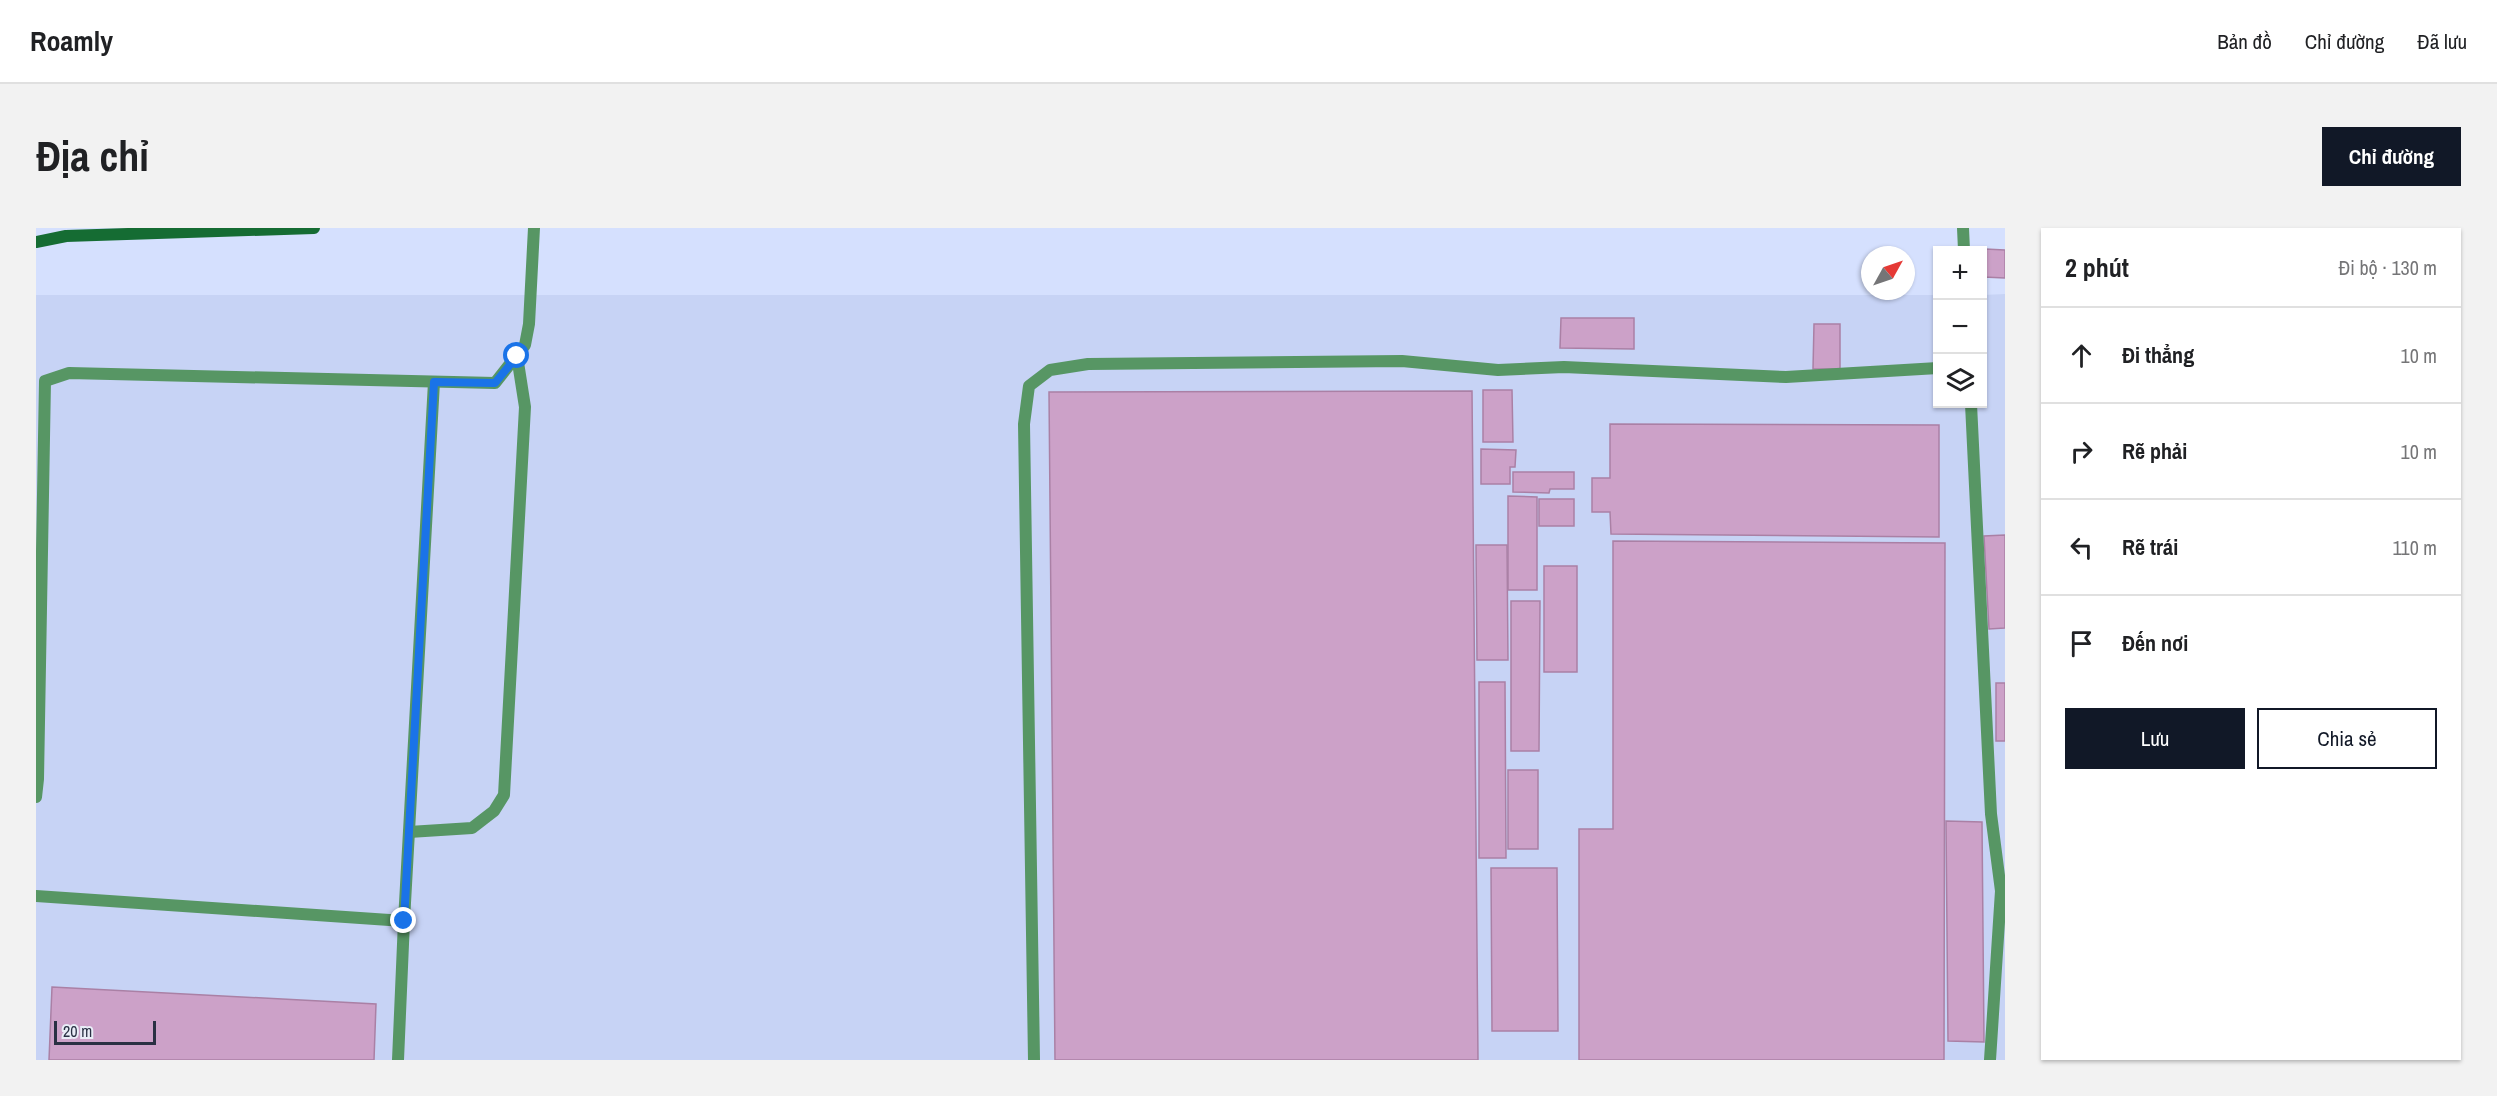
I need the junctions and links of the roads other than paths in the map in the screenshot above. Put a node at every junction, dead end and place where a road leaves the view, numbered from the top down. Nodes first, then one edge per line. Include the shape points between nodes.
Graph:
1 (314, 228) edge
2 (534, 228) edge
3 (1963, 228) edge
4 (36, 242) edge
5 (1964, 246) edge
6 (517, 356) junction
7 (1933, 368) edge
8 (434, 382) junction
9 (1971, 408) edge
10 (36, 797) edge
11 (409, 832) junction
12 (36, 896) edge
13 (404, 921) junction
14 (398, 1060) edge
15 (1034, 1060) edge
16 (1990, 1060) edge

1 - 4 main road via 66,237
2 - 6 lane via 529,324 525,345
3 - 5 lane
6 - 8 lane via 495,383
6 - 11 lane via 525,407 504,795 494,811 472,828
7 - 15 lane via 1786,377 1564,367 1498,370 1402,361 1088,364 1050,369 1029,386 1024,424
8 - 10 lane via 69,373 45,381
8 - 11 lane
9 - 16 lane via 1991,814 2001,891
11 - 13 lane
12 - 13 lane
13 - 14 lane

